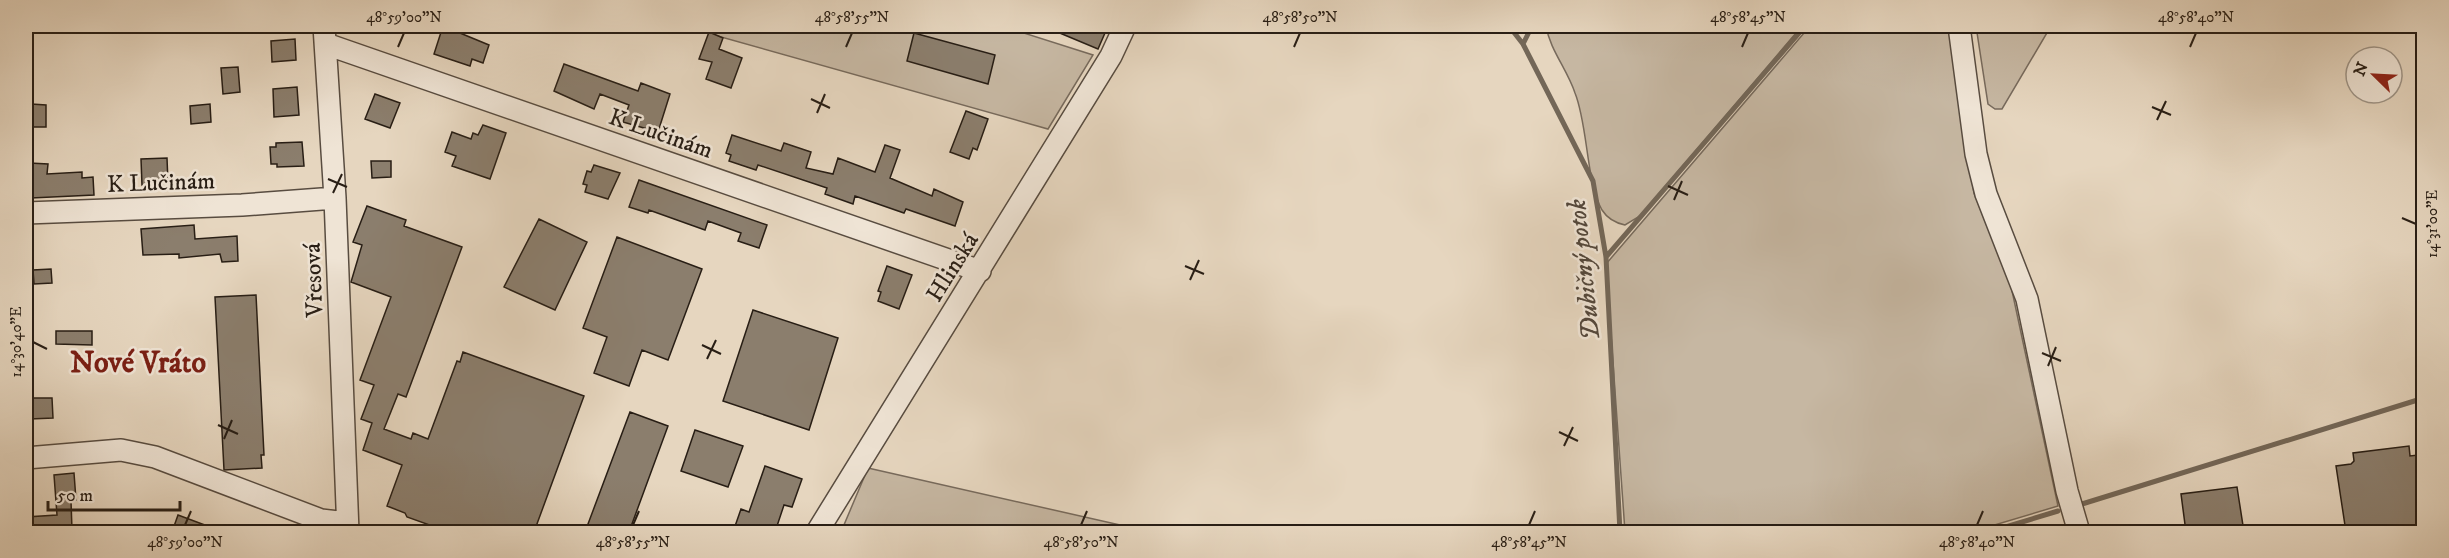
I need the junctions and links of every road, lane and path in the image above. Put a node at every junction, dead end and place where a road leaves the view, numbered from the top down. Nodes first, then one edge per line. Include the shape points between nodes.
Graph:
1 (1125, 26) edge
2 (1959, 26) edge
3 (325, 35) edge
4 (335, 198) junction
5 (26, 213) edge
6 (980, 271) junction
7 (26, 458) edge
8 (348, 528) edge
9 (817, 532) edge
10 (2079, 532) edge

1 - 6 street, Hlinská via 1111,56
2 - 10 street via 1976,154 1986,194 2027,299
3 - 4 street, Vřesová
3 - 6 street, K Lučinám
4 - 5 street, K Lučinám
4 - 8 street, Vřesová
6 - 9 street, Hlinská
7 - 8 street via 121,450 155,457

